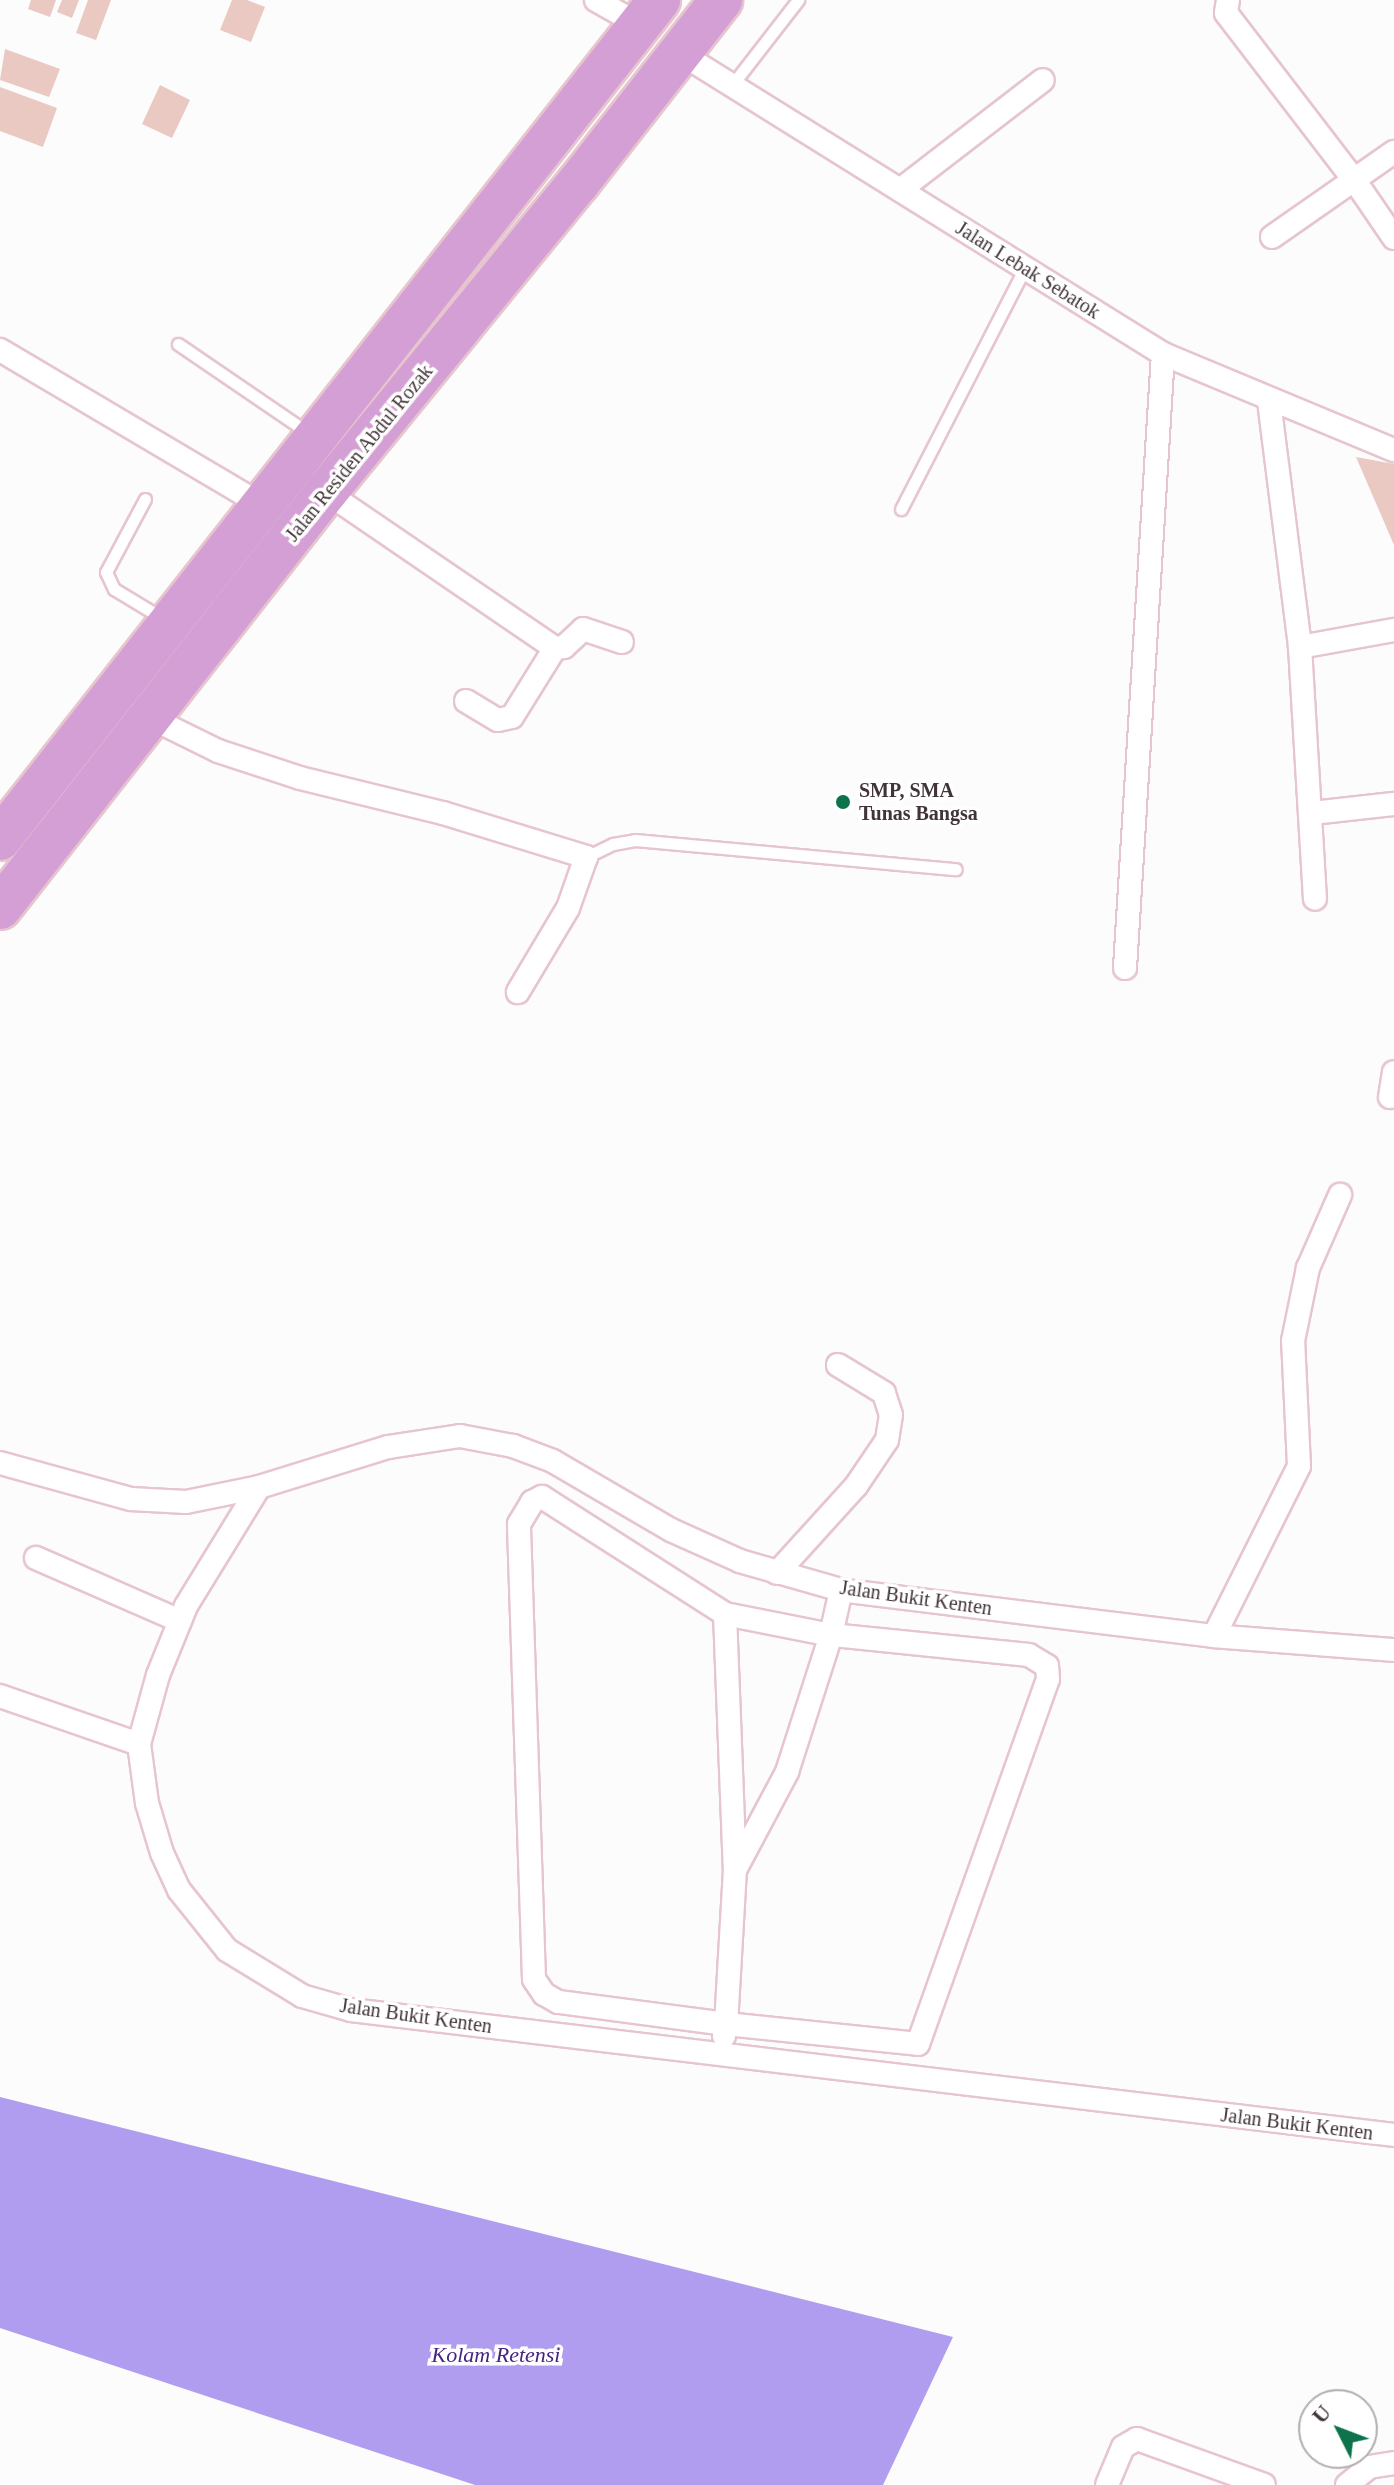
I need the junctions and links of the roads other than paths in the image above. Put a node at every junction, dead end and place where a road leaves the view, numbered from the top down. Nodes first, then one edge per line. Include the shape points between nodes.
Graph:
1 (596, 0) edge
2 (721, 0) edge
3 (798, 0) edge
4 (1228, 0) edge
5 (650, 12) edge
6 (680, 53) junction
7 (1043, 80) dead end
8 (732, 85) junction
9 (1394, 152) edge
10 (1355, 181) junction
11 (900, 190) junction
12 (1272, 237) dead end
13 (1394, 238) edge
14 (1025, 268) junction
15 (178, 344) dead end
16 (0, 350) edge
17 (1163, 354) junction
18 (1269, 401) junction
19 (316, 439) junction
20 (1394, 450) edge
21 (326, 492) junction
22 (145, 499) dead end
23 (262, 505) junction
24 (901, 509) dead end
25 (169, 622) junction
26 (1394, 630) edge
27 (622, 642) dead end
28 (1300, 647) junction
29 (555, 648) junction
30 (466, 701) dead end
31 (149, 717) junction
32 (1394, 804) edge
33 (1312, 813) junction
34 (0, 839) edge
35 (586, 857) junction
36 (956, 869) dead end
37 (1315, 899) dead end
38 (0, 908) edge
39 (1125, 968) dead end
40 (518, 992) dead end
41 (1394, 1072) edge
42 (1390, 1097) dead end
43 (1340, 1195) dead end
44 (838, 1365) dead end
45 (0, 1463) edge
46 (259, 1487) junction
47 (36, 1558) dead end
48 (777, 1573) junction
49 (841, 1590) junction
50 (725, 1614) junction
51 (180, 1621) junction
52 (831, 1635) junction
53 (1214, 1636) junction
54 (1394, 1650) edge
55 (0, 1696) edge
56 (139, 1744) junction
57 (735, 1869) junction
58 (726, 2024) junction
59 (721, 2054) junction
60 (1394, 2135) edge
61 (1394, 2463) edge
62 (1107, 2485) edge
63 (1264, 2485) edge
64 (1347, 2485) edge

1 - 5 street
2 - 6 highway, Jalan Residen Abdul Rozak
3 - 8 lane
4 - 10 street via 1226,13
5 - 19 highway, Jalan Residen Abdul Rozak
6 - 8 street, Jalan Lebak Sebatok
6 - 21 highway, Jalan Residen Abdul Rozak
7 - 11 street
8 - 11 street, Jalan Lebak Sebatok
9 - 10 street
10 - 12 street
10 - 13 street
11 - 14 street, Jalan Lebak Sebatok
14 - 17 street, Jalan Lebak Sebatok
14 - 24 lane
15 - 19 lane
16 - 23 street
17 - 18 street, Jalan Lebak Sebatok
17 - 39 street
18 - 20 street, Jalan Lebak Sebatok
18 - 28 street
19 - 23 highway, Jalan Residen Abdul Rozak
21 - 29 street
21 - 31 highway, Jalan Residen Abdul Rozak
22 - 25 lane via 106,572 114,589
23 - 25 highway, Jalan Residen Abdul Rozak
25 - 34 highway, Jalan Residen Abdul Rozak
26 - 28 street
27 - 29 street via 583,629 563,648
28 - 33 street
29 - 30 street via 512,717 498,720
31 - 35 street via 218,751 300,778 443,813
31 - 38 highway, Jalan Residen Abdul Rozak
32 - 33 street
33 - 37 street
35 - 36 lane via 635,840
35 - 40 street via 568,908
41 - 42 street
43 - 53 street via 1308,1268 1293,1341 1299,1466
44 - 48 street via 884,1393 891,1415 887,1440 856,1486
45 - 46 street via 131,1499 186,1502
46 - 48 street, Jalan Bukit Kenten via 388,1447 460,1436 513,1446 553,1461 671,1530
46 - 51 street, Jalan Bukit Kenten
47 - 51 street
48 - 49 street, Jalan Bukit Kenten
49 - 52 street
49 - 53 street, Jalan Bukit Kenten
50 - 52 street
50 - 57 street
50 - 58 street via 551,1500 542,1497 524,1513 519,1524 534,1979 558,2002
51 - 56 street, Jalan Bukit Kenten
52 - 57 street via 787,1772
52 - 58 street via 1029,1655 1047,1666 1048,1679 918,2044
53 - 54 street, Jalan Bukit Kenten
55 - 56 street
56 - 59 street, Jalan Bukit Kenten via 147,1803 179,1890 227,1950 302,1996 351,2010
57 - 58 street
58 - 59 street
59 - 60 street, Jalan Bukit Kenten
61 - 64 street via 1369,2467
62 - 63 street via 1120,2452 1137,2439

